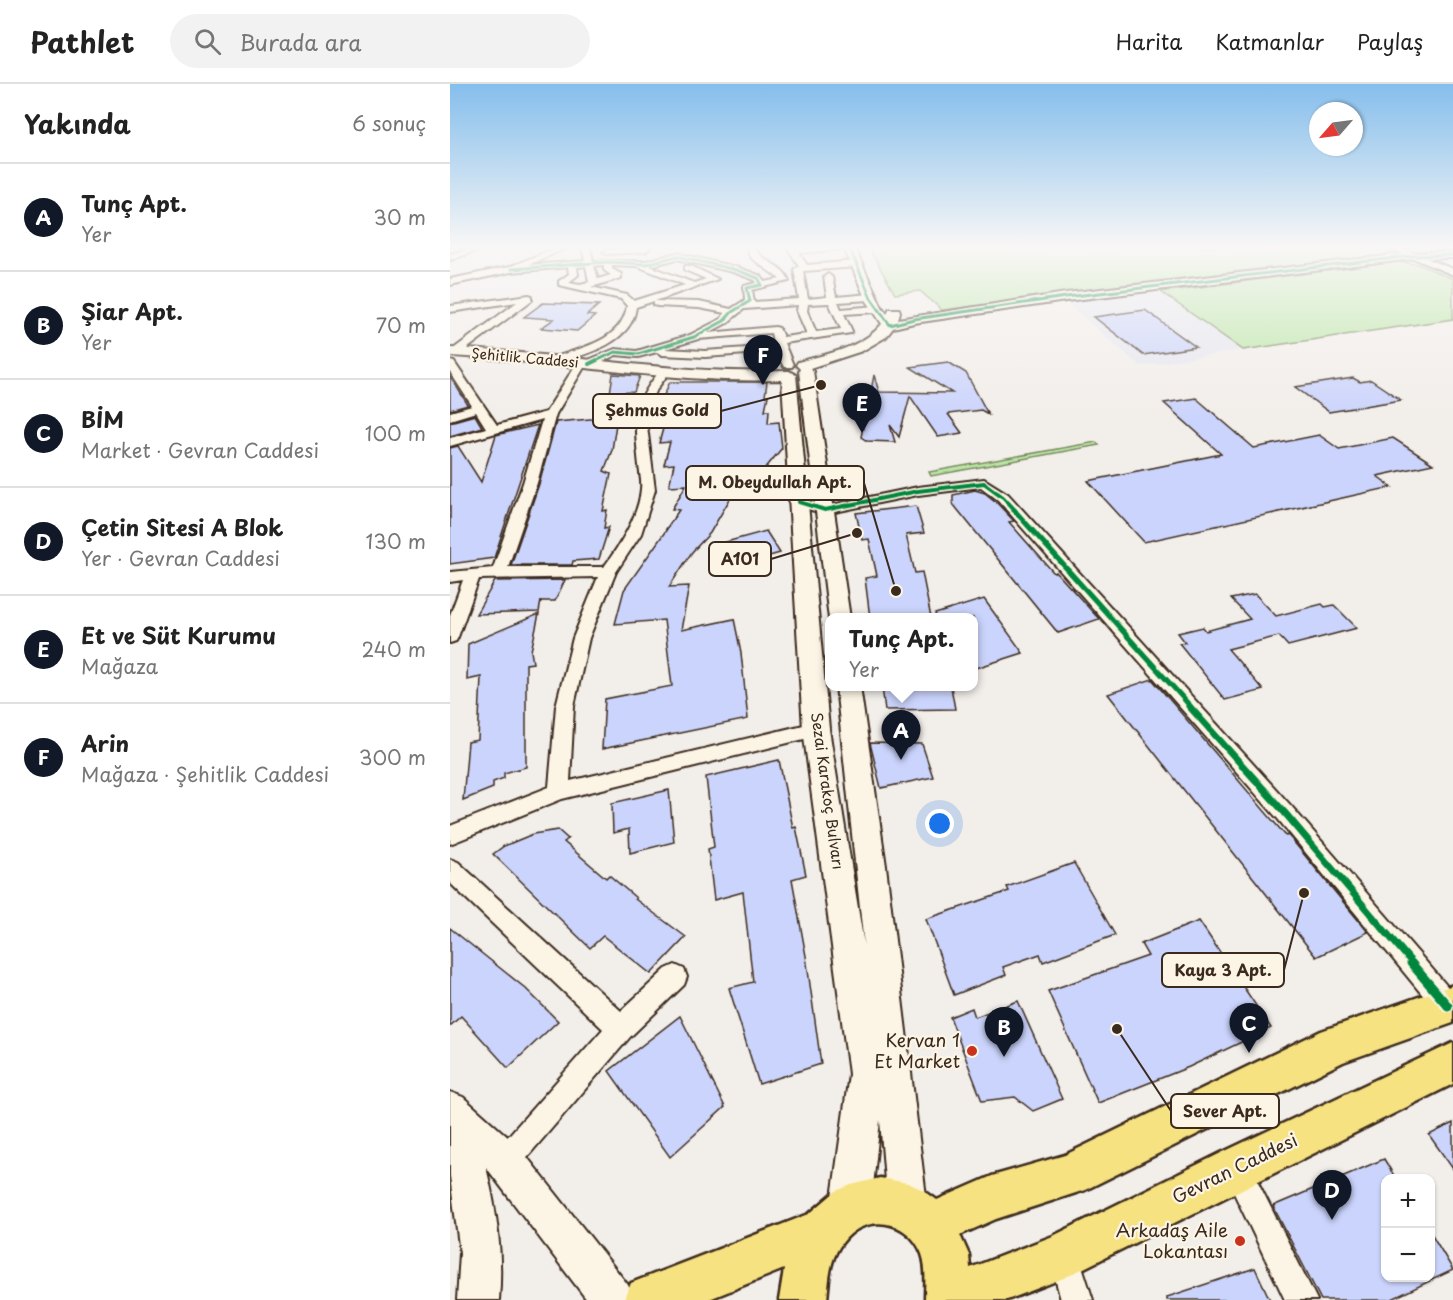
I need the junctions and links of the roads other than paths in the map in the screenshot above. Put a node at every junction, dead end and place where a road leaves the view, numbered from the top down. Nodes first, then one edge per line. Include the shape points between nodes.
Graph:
1 (488, 304) edge
2 (521, 304) edge
3 (630, 304) edge
4 (640, 304) edge
5 (654, 304) edge
6 (675, 304) edge
7 (746, 304) edge
8 (776, 304) edge
9 (803, 304) edge
10 (834, 304) edge
11 (874, 304) edge
12 (890, 304) edge
13 (1019, 304) edge
14 (632, 306) junction
15 (742, 306) junction
16 (450, 309) edge
17 (877, 309) junction
18 (837, 311) junction
19 (732, 312) junction
20 (803, 313) junction
21 (792, 314) dead end
22 (747, 318) dead end
23 (724, 321) junction
24 (890, 325) junction
25 (816, 336) junction
26 (694, 337) junction
27 (779, 345) junction
28 (652, 350) junction
29 (837, 354) junction
30 (452, 356) edge
31 (559, 359) junction
32 (586, 363) junction
33 (794, 368) junction
34 (663, 374) junction
35 (479, 408) junction
36 (550, 414) junction
37 (450, 416) edge
38 (493, 429) junction
39 (450, 442) edge
40 (799, 502) junction
41 (825, 510) junction
42 (499, 572) junction
43 (608, 572) junction
44 (473, 575) junction
45 (450, 577) edge
46 (838, 613) edge
47 (450, 637) edge
48 (849, 691) edge
49 (816, 729) junction
50 (559, 792) junction
51 (450, 835) edge
52 (450, 869) edge
53 (675, 977) dead end
54 (1451, 1005) edge
55 (621, 1028) junction
56 (1453, 1063) edge
57 (452, 1112) edge
58 (506, 1160) junction
59 (1236, 1168) junction
60 (920, 1215) junction
61 (837, 1218) junction
62 (1064, 1255) junction
63 (949, 1299) edge
64 (478, 1300) edge
65 (614, 1300) edge
66 (648, 1300) edge
67 (803, 1300) edge
68 (1077, 1300) edge
69 (1301, 1300) edge

1 - 16 street
2 - 30 street
3 - 14 street
4 - 14 street
5 - 14 street
6 - 19 street
7 - 15 street
8 - 15 street
9 - 20 street
10 - 18 street
11 - 17 street
12 - 24 street via 894,314
13 - 24 street
14 - 31 street via 632,316 624,329
15 - 19 street
17 - 18 street
17 - 24 street
18 - 20 street
18 - 25 street via 847,332
19 - 23 street
20 - 21 street
20 - 25 street
22 - 23 street
23 - 26 street
24 - 29 street via 874,340
25 - 27 street
25 - 29 street
26 - 27 street via 775,330
26 - 28 street
27 - 28 street via 705,354
27 - 33 street
28 - 32 street via 638,354 615,352
29 - 33 street
30 - 31 street, Şehitlik Caddesi
30 - 35 street
31 - 32 street, Şehitlik Caddesi
32 - 34 street, Şehitlik Caddesi
32 - 36 street
33 - 34 street, Şehitlik Caddesi via 744,375
33 - 40 street, Sezai Karakoç Bulvarı
33 - 41 street
34 - 43 street via 642,410 648,490 634,534
35 - 37 street
35 - 38 street
36 - 38 street
36 - 42 street
38 - 39 street
40 - 41 street
40 - 49 street, Sezai Karakoç Bulvarı
41 - 46 street
41 - 54 street via 918,491 984,483 1003,497
42 - 43 street
42 - 44 street
43 - 50 street via 581,638 565,706
44 - 45 street
44 - 47 street
48 - 60 street
49 - 50 street
49 - 61 street, Sezai Karakoç Bulvarı via 867,1074
50 - 51 street
52 - 55 street
53 - 55 street
54 - 60 main road via 1335,1045 1070,1175
55 - 58 street
56 - 59 main road, Gevran Caddesi
57 - 58 street
57 - 64 street via 473,1187 483,1270
58 - 65 street
59 - 62 main road, Gevran Caddesi
59 - 69 street
60 - 61 main road via 891,1199 867,1200
60 - 63 main road via 946,1250 951,1280
61 - 66 main road
61 - 67 main road via 810,1256
62 - 63 main road, Gevran Caddesi
62 - 68 street

